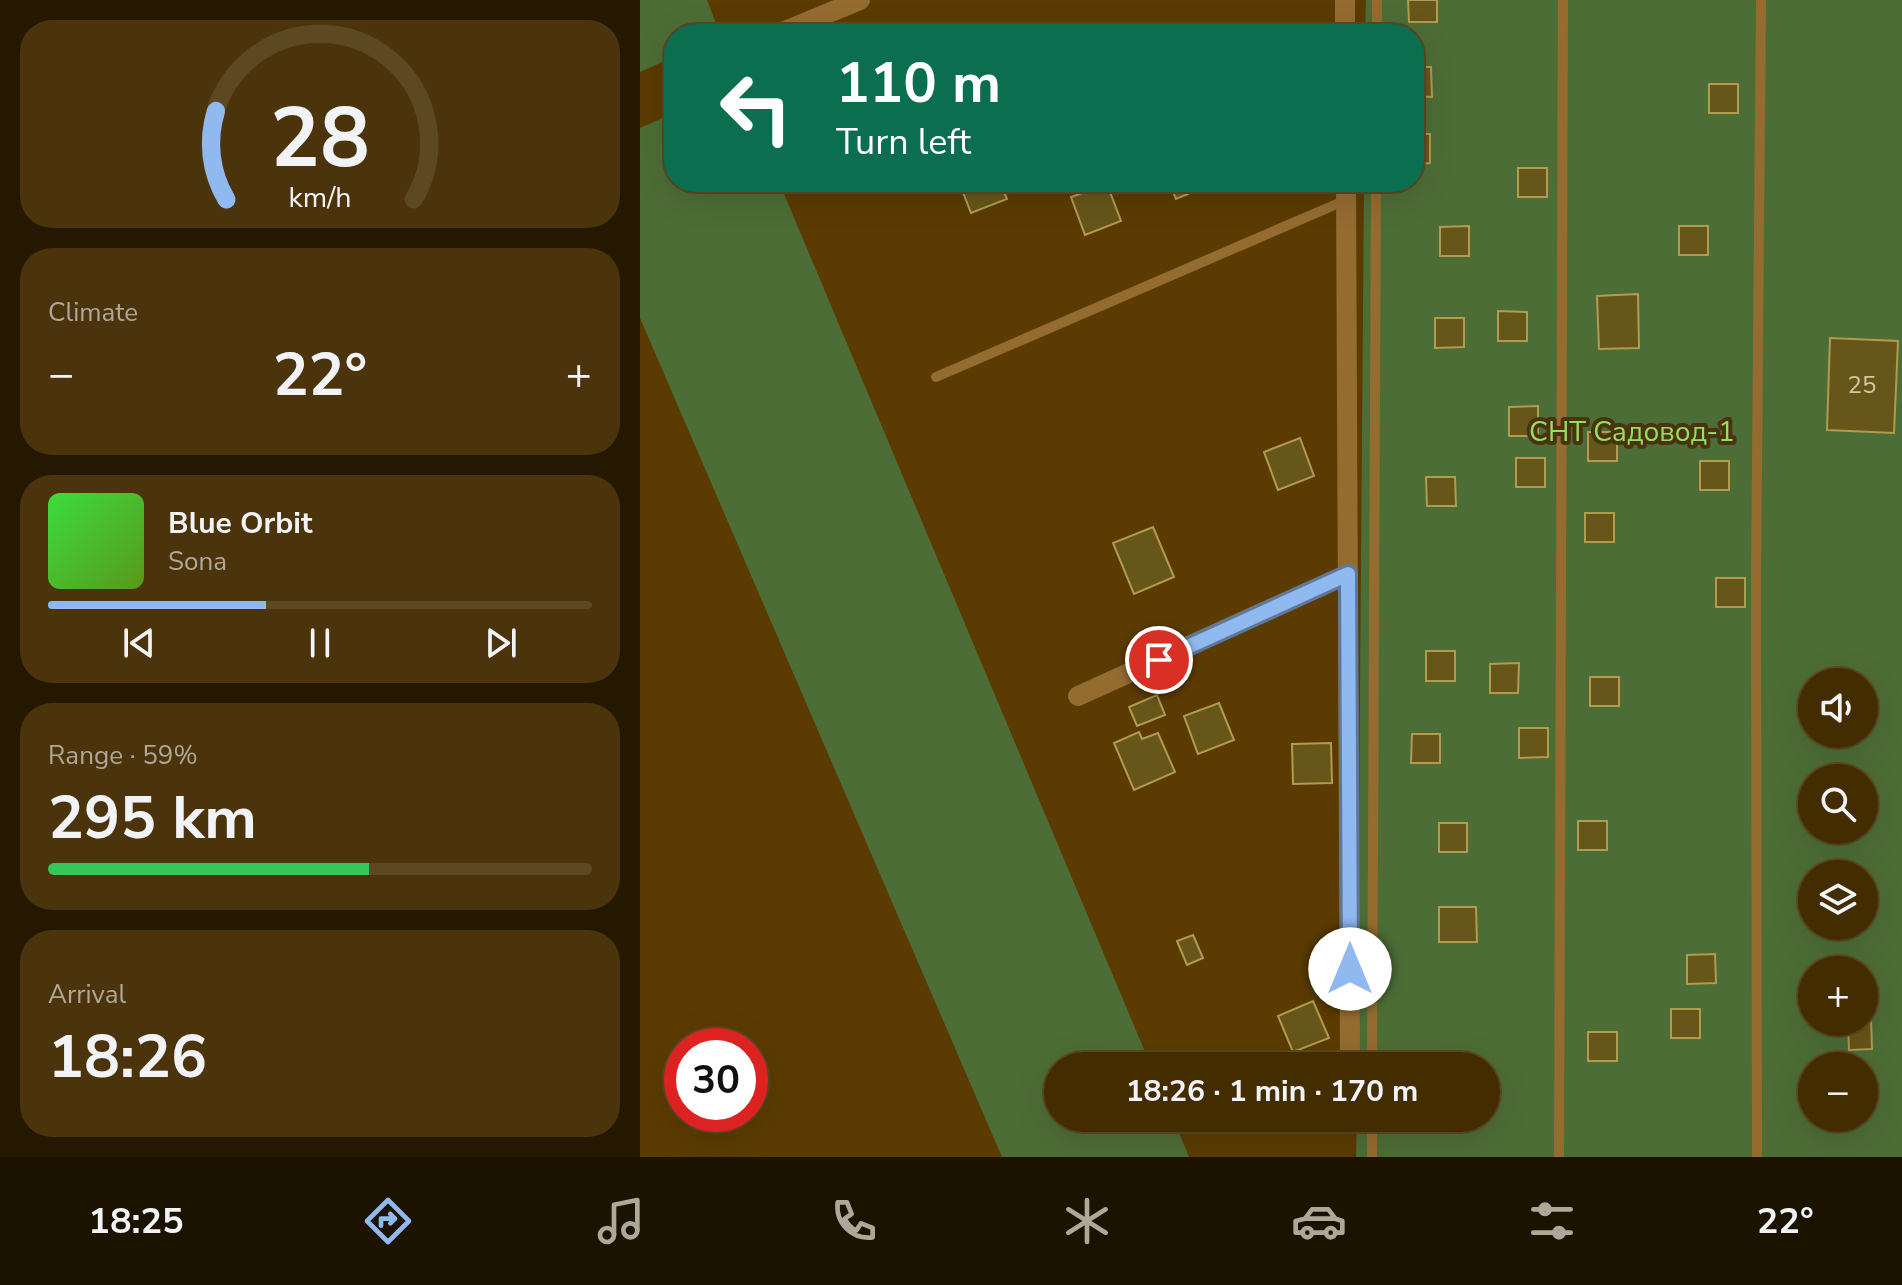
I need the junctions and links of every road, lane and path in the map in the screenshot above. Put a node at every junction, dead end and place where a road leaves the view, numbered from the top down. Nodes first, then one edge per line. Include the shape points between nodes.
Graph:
1 (860, 0) edge
2 (1345, 0) edge
3 (1377, 0) edge
4 (1563, 0) edge
5 (1761, 0) edge
6 (802, 24) edge
7 (1345, 24) edge
8 (1377, 24) edge
9 (1344, 192) edge
10 (1346, 192) edge
11 (1376, 192) edge
12 (936, 377) dead end
13 (1348, 574) junction
14 (1078, 696) dead end
15 (1350, 1052) edge
16 (1372, 1052) edge
17 (1372, 1132) edge
18 (1372, 1157) edge
19 (1559, 1157) edge
20 (1757, 1157) edge

1 - 6 street
2 - 7 street
3 - 8 lane
4 - 19 lane
5 - 20 lane
9 - 12 lane
10 - 13 street
11 - 16 lane
13 - 14 street
13 - 15 street
17 - 18 lane

